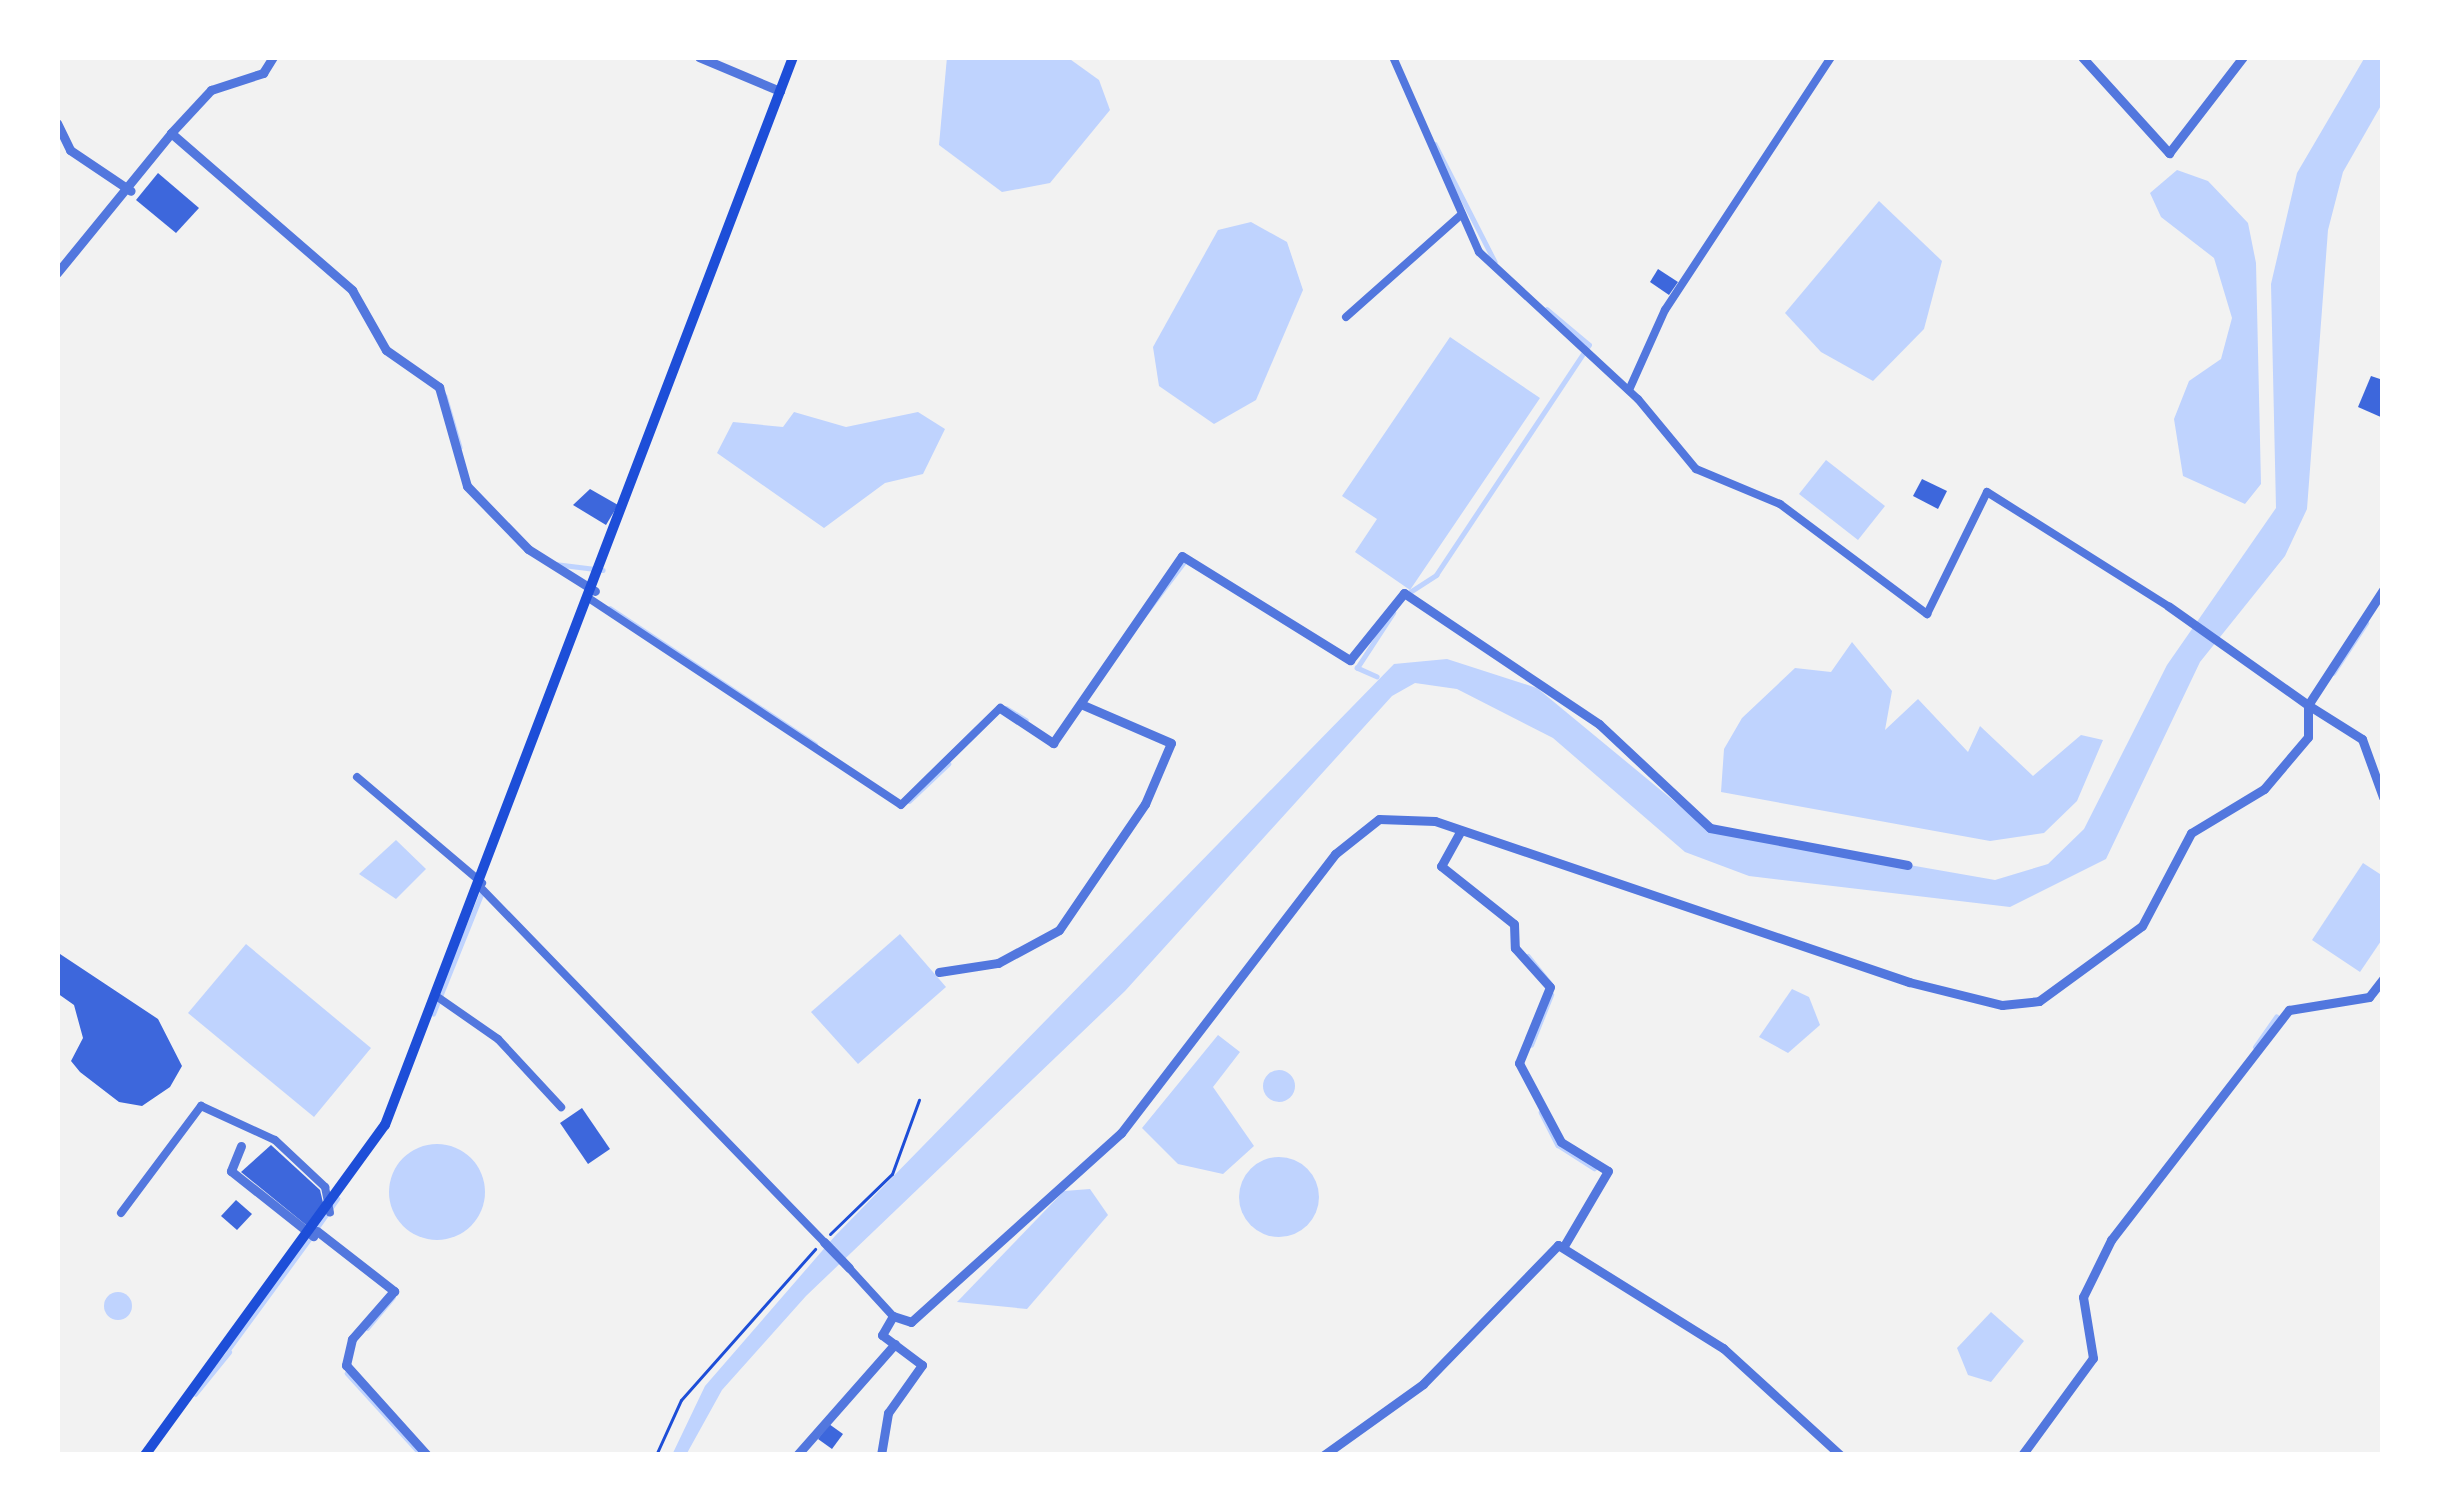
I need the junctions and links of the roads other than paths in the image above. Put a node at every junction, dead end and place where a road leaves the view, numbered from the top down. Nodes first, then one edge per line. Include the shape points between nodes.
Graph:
1 (273, 57) edge
2 (699, 57) edge
3 (793, 57) edge
4 (1393, 57) edge
5 (1831, 57) edge
6 (2082, 57) edge
7 (2242, 57) edge
8 (780, 92) junction
9 (57, 123) edge
10 (171, 133) junction
11 (131, 191) junction
12 (1462, 214) junction
13 (57, 273) edge
14 (1346, 317) dead end
15 (1629, 389) junction
16 (2383, 590) edge
17 (592, 595) junction
18 (2168, 605) joint
19 (1081, 704) junction
20 (2308, 705) junction
21 (1000, 708) joint
22 (357, 777) dead end
23 (2383, 797) edge
24 (1460, 832) junction
25 (1908, 865) dead end
26 (482, 886) junction
27 (939, 972) dead end
28 (2383, 979) edge
29 (439, 998) junction
30 (560, 1107) dead end
31 (242, 1146) dead end
32 (122, 1213) dead end
33 (330, 1213) junction
34 (315, 1234) junction
35 (824, 1241) joint
36 (1564, 1246) junction
37 (849, 1268) joint
38 (893, 1316) junction
39 (895, 1345) junction
40 (145, 1455) edge
41 (427, 1455) edge
42 (796, 1455) edge
43 (881, 1455) edge
44 (1324, 1455) edge
45 (1840, 1455) edge
46 (2022, 1455) edge

1 - 10 street via 263,73 211,90
2 - 8 street
3 - 8 main road
4 - 12 street
5 - 15 street via 1665,310
6 - 7 street via 2169,153
8 - 17 main road
9 - 11 street via 70,150
10 - 11 street
10 - 17 street via 352,290 386,350 439,387 467,486 528,549
11 - 13 street
12 - 14 street
12 - 15 street via 1488,264
15 - 18 street via 1696,469 1780,504 1928,614 1987,492
16 - 20 street
17 - 21 street via 901,805
17 - 26 main road
18 - 20 street
19 - 21 street via 1053,743
19 - 25 street via 1182,556 1350,660 1404,593 1613,738 1639,773 1710,828
19 - 27 street via 1171,742 1145,804 1059,930 998,963
20 - 23 street via 2362,739
20 - 24 street via 2308,737 2264,789 2191,833 2142,926 2039,1001 2002,1005 1774,944
22 - 26 street
24 - 36 street via 1441,866 1514,924 1515,948 1550,986 1519,1063 1561,1142 1608,1171
24 - 38 street via 1396,813 1347,842 1120,1132 911,1322
26 - 29 main road
26 - 35 street
28 - 46 street via 2369,998 2289,1010 2111,1240 2083,1297 2092,1358
29 - 30 street via 498,1039
29 - 33 main road via 385,1125
31 - 34 street via 231,1171
32 - 33 street via 201,1106 275,1140 325,1187
33 - 34 main road
34 - 40 main road
34 - 41 street via 394,1292 352,1339 346,1365
35 - 37 street
36 - 44 street via 1423,1384
36 - 45 street via 1723,1348
37 - 38 street
38 - 39 street via 882,1335
39 - 42 street
39 - 43 street via 922,1365 888,1413

